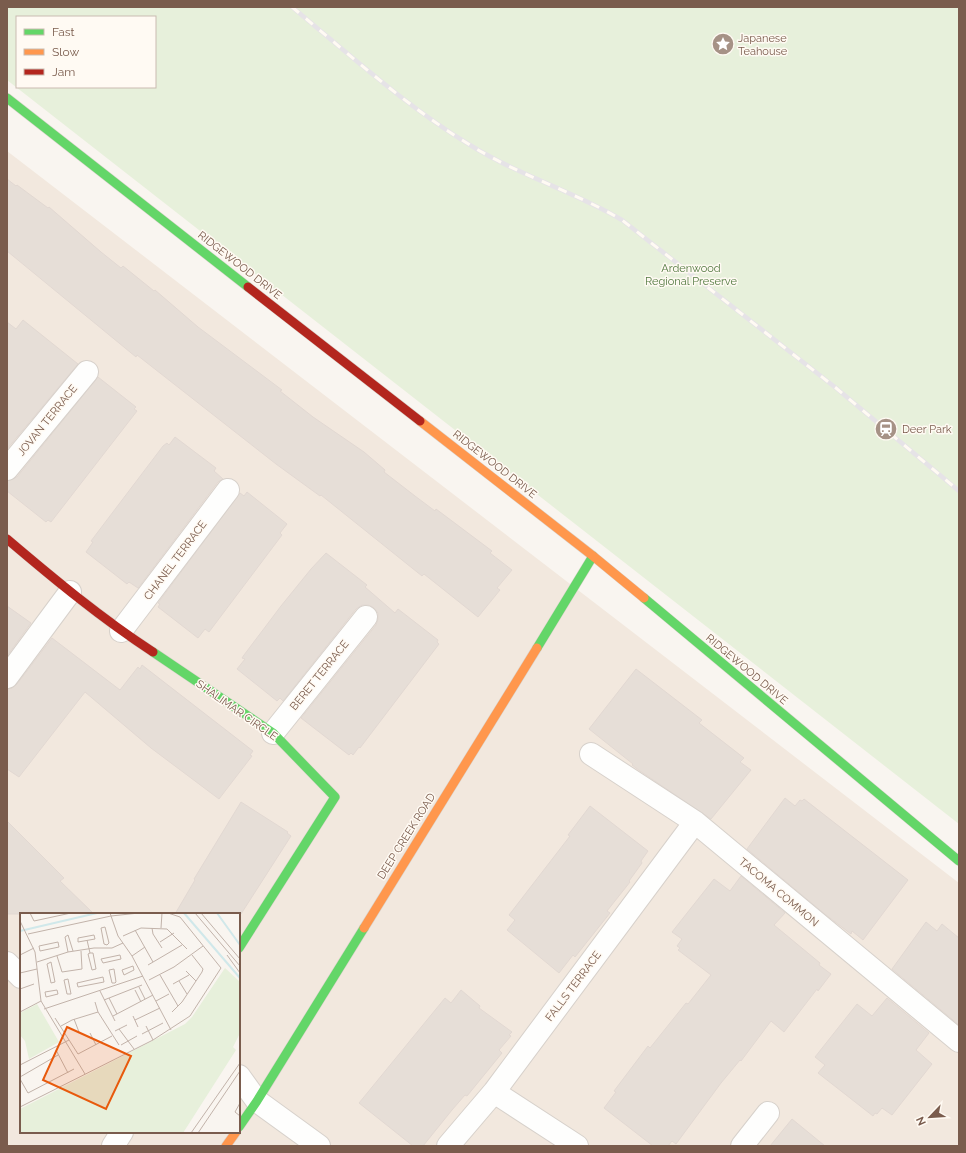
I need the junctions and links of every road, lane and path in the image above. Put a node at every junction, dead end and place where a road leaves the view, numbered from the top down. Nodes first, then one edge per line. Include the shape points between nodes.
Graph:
1 (7, 98) edge
2 (88, 372) dead end
3 (7, 469) edge
4 (228, 490) dead end
5 (7, 539) edge
6 (593, 556) junction
7 (70, 592) junction
8 (366, 617) dead end
9 (121, 630) junction
10 (7, 677) edge
11 (273, 733) junction
12 (591, 754) dead end
13 (695, 822) junction
14 (959, 861) edge
15 (240, 946) edge
16 (7, 963) edge
17 (20, 976) edge
18 (959, 1041) edge
19 (240, 1079) edge
20 (494, 1092) junction
21 (248, 1103) edge
22 (768, 1113) dead end
23 (240, 1124) edge
24 (121, 1133) edge
25 (235, 1133) edge
26 (113, 1146) edge
27 (226, 1146) edge
28 (319, 1146) edge
29 (448, 1146) edge
30 (577, 1146) edge
31 (742, 1146) edge

1 - 6 street, RIDGEWOOD DRIVE
2 - 3 street, JOVAN TERRACE
4 - 9 street, CHANEL TERRACE
5 - 7 street, SHALIMAR CIRCLE
6 - 14 street, RIDGEWOOD DRIVE
6 - 21 street, DEEP CREEK ROAD
7 - 9 street, SHALIMAR CIRCLE
7 - 10 street
8 - 11 street, BERET TERRACE
9 - 11 street, SHALIMAR CIRCLE
11 - 15 street, SHALIMAR CIRCLE via 335,797
12 - 13 street, TACOMA COMMON
13 - 18 street, TACOMA COMMON
13 - 20 street, FALLS TERRACE
16 - 17 street
19 - 21 street
20 - 29 street, FALLS TERRACE
20 - 30 street
21 - 23 street, DEEP CREEK ROAD
21 - 28 street
22 - 31 street
24 - 26 street
25 - 27 street

